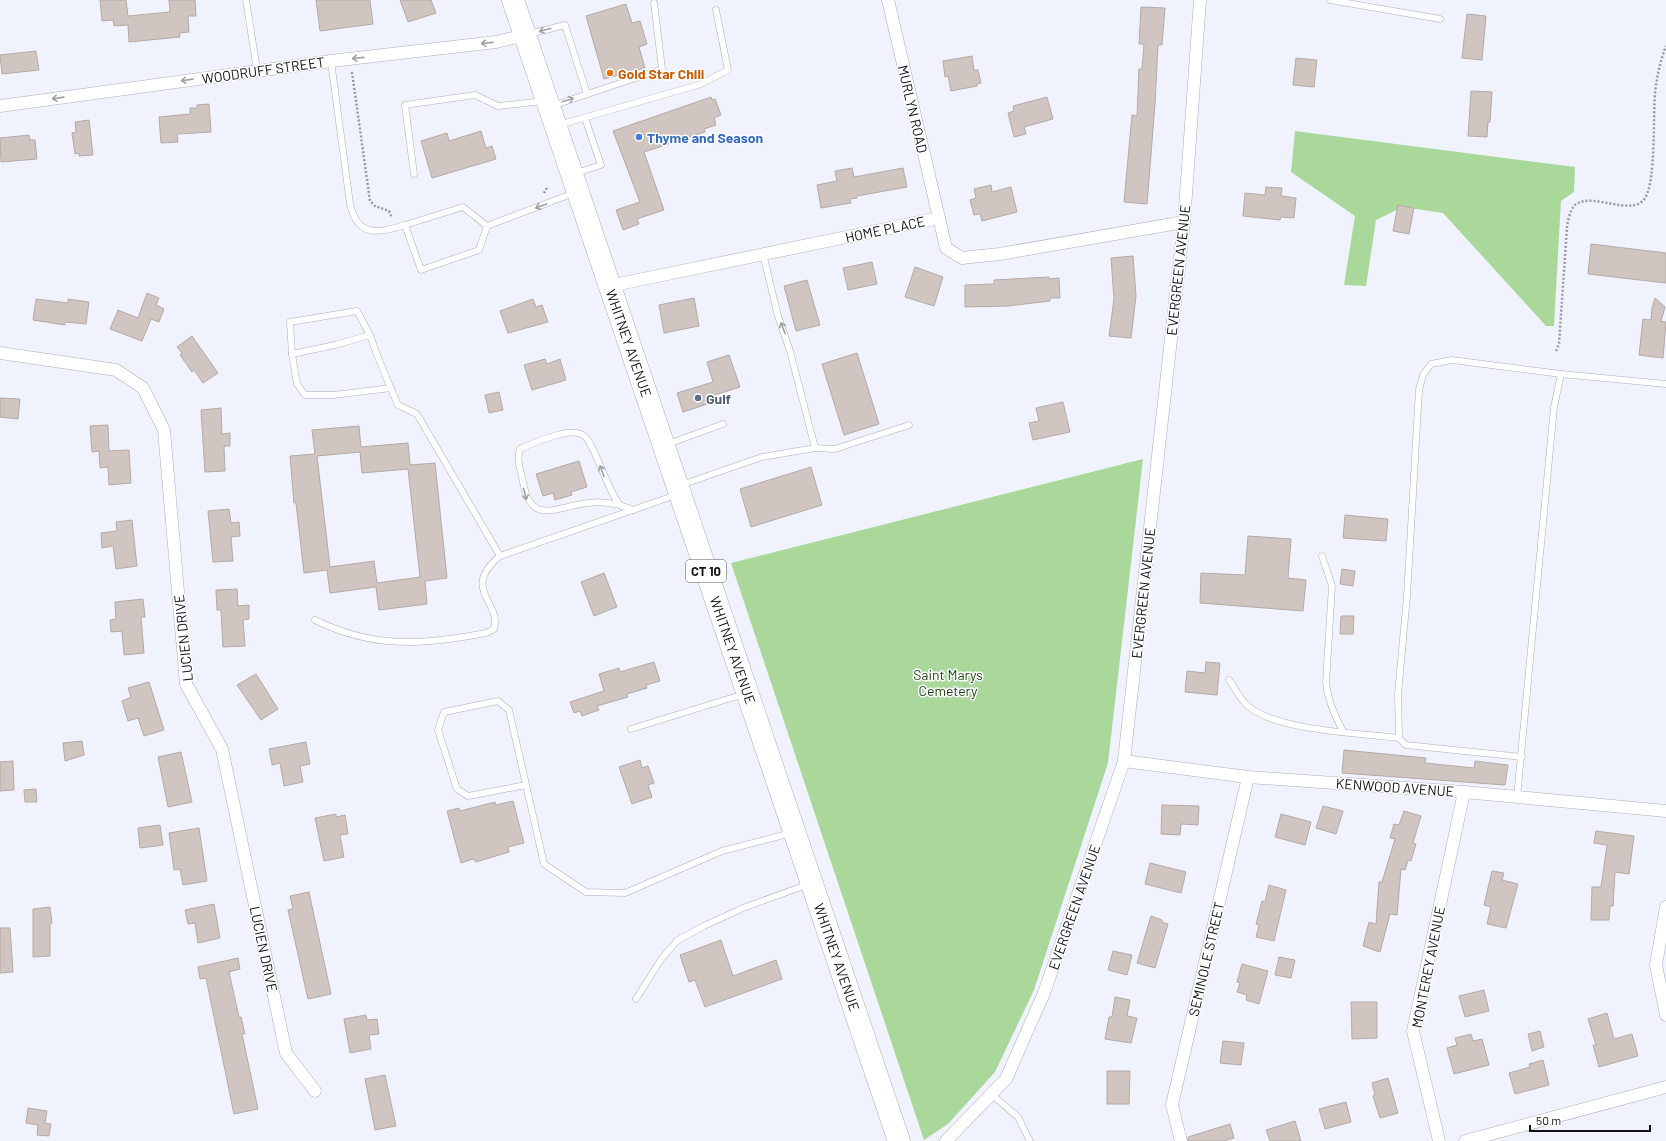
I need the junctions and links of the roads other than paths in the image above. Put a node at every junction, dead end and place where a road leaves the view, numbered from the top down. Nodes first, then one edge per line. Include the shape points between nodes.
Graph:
1 (246, 0) edge
2 (513, 0) edge
3 (888, 0) edge
4 (1200, 0) edge
5 (1330, 0) edge
6 (654, 3) dead end
7 (716, 10) dead end
8 (1440, 19) dead end
9 (525, 35) junction
10 (331, 61) junction
11 (257, 70) junction
12 (587, 94) junction
13 (0, 106) edge
14 (551, 111) junction
15 (585, 118) junction
16 (414, 174) dead end
17 (575, 183) junction
18 (938, 218) junction
19 (1184, 222) junction
20 (405, 225) junction
21 (487, 226) junction
22 (763, 254) junction
23 (610, 286) junction
24 (370, 335) junction
25 (0, 353) edge
26 (292, 354) junction
27 (1561, 374) junction
28 (1666, 384) edge
29 (391, 388) junction
30 (723, 424) dead end
31 (909, 425) dead end
32 (663, 445) junction
33 (814, 448) junction
34 (678, 490) junction
35 (620, 505) junction
36 (633, 510) junction
37 (500, 556) junction
38 (1322, 556) dead end
39 (315, 620) dead end
40 (1229, 680) dead end
41 (748, 693) junction
42 (631, 729) dead end
43 (1342, 731) junction
44 (1398, 738) junction
45 (1522, 757) junction
46 (1124, 761) junction
47 (1248, 777) junction
48 (526, 785) junction
49 (1464, 792) junction
50 (1517, 797) junction
51 (1666, 811) edge
52 (795, 833) junction
53 (812, 883) junction
54 (1666, 907) edge
55 (636, 999) dead end
56 (1666, 1015) edge
57 (1666, 1087) edge
58 (315, 1091) dead end
59 (991, 1094) junction
60 (900, 1141) edge
61 (946, 1141) edge
62 (1030, 1141) edge
63 (1181, 1141) edge
64 (1439, 1141) edge
65 (1465, 1141) edge

1 - 11 lane
2 - 9 highway, WHITNEY AVENUE / CT 10
3 - 18 street, MURLYN ROAD
4 - 19 street, EVERGREEN AVENUE
5 - 8 lane
6 - 12 lane via 662,69
7 - 15 lane via 728,70 701,84
9 -> 10 street, WOODRUFF STREET via 496,42
12 -> 9 lane via 565,24
9 - 14 highway, WHITNEY AVENUE / CT 10
10 - 11 street, WOODRUFF STREET
10 - 20 lane via 354,217 360,226 374,232
11 -> 13 street, WOODRUFF STREET
14 -> 12 lane
14 - 15 lane
14 - 16 lane via 498,106 475,95 405,105
14 - 17 highway, WHITNEY AVENUE / CT 10
15 - 17 lane via 601,165
17 -> 21 lane
17 - 23 highway, WHITNEY AVENUE / CT 10
18 - 19 street, HOME PLACE via 946,248 962,258 1000,254
18 - 22 street, HOME PLACE
19 - 46 street, EVERGREEN AVENUE
20 - 21 lane via 463,207
20 - 21 lane via 421,270 479,250
22 - 23 street, HOME PLACE
33 -> 22 lane
23 - 32 highway, WHITNEY AVENUE / CT 10
24 - 26 lane
24 - 26 lane via 357,311 290,322
24 - 29 lane
25 - 58 street, LUCIEN DRIVE via 116,370 144,388 164,430 186,684 222,749 286,1053
26 - 29 lane via 297,384 305,395 334,396
27 - 28 lane
27 - 44 lane via 1452,360 1431,364 1423,375 1419,390 1407,596 1398,694
27 - 45 lane via 1554,407
29 - 37 lane via 398,405 417,414
30 - 32 lane
31 - 33 lane via 835,449
32 - 34 highway, WHITNEY AVENUE / CT 10
33 - 34 lane via 762,457
34 - 36 lane
34 - 41 highway, WHITNEY AVENUE / CT 10
35 -> 35 lane via 607,486 591,445 581,433 564,433 520,449 517,456 524,493 533,507 546,510 587,503
35 - 36 lane
36 - 37 lane
37 - 39 lane via 484,573 482,588 496,622 494,629 486,633 427,642 392,643 356,636
38 - 43 lane via 1332,586 1327,694 1330,708
40 - 43 lane via 1248,707 1265,717 1287,724
41 - 42 lane
41 - 52 highway, WHITNEY AVENUE / CT 10
43 - 44 lane
44 - 45 lane via 1406,745
45 - 50 lane
46 - 47 street, KENWOOD AVENUE
46 - 59 street, EVERGREEN AVENUE via 1044,993 1006,1079
47 - 49 street, KENWOOD AVENUE
47 - 63 street, SEMINOLE STREET via 1172,1105
48 - 48 lane via 509,710 498,701 444,712 438,730 457,789 468,796
48 - 52 lane via 544,864 586,892 625,893 722,851
49 - 50 street, KENWOOD AVENUE
49 - 64 street, MONTEREY AVENUE via 1413,1031
50 - 51 street, KENWOOD AVENUE
52 - 53 highway, WHITNEY AVENUE / CT 10
53 - 55 lane via 743,908 678,940 662,958
53 - 60 highway, WHITNEY AVENUE / CT 10
54 - 56 street via 1656,965
57 - 65 street
59 - 61 street, EVERGREEN AVENUE
59 - 62 lane via 1018,1117

